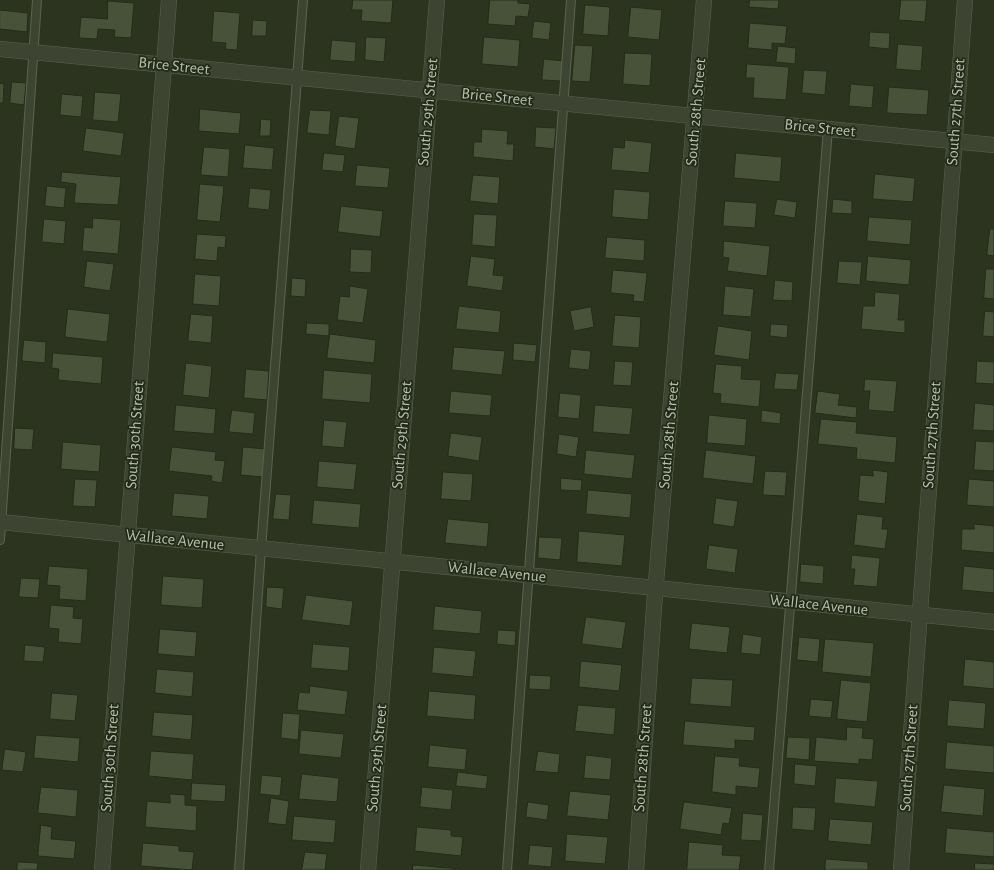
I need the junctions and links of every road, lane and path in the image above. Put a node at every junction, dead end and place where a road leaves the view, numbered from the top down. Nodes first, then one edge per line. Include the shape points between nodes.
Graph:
1 (38, 0) edge
2 (169, 0) edge
3 (303, 0) edge
4 (437, 0) edge
5 (571, 0) edge
6 (704, 0) edge
7 (965, 0) edge
8 (0, 49) edge
9 (33, 53) junction
10 (163, 65) junction
11 (298, 78) junction
12 (430, 91) junction
13 (564, 104) junction
14 (695, 116) junction
15 (828, 129) junction
16 (954, 141) junction
17 (994, 145) edge
18 (1, 522) edge
19 (127, 535) junction
20 (0, 540) edge
21 (261, 549) junction
22 (392, 562) junction
23 (529, 576) junction
24 (656, 588) junction
25 (789, 602) junction
26 (919, 615) junction
27 (994, 622) edge
28 (102, 870) edge
29 (239, 870) edge
30 (368, 870) edge
31 (507, 870) edge
32 (636, 870) edge
33 (769, 870) edge
34 (901, 870) edge

1 - 9 lane
2 - 10 street, South 30th Street
3 - 11 lane
4 - 12 street, South 29th Street
5 - 13 lane
6 - 14 street, South 28th Street
7 - 16 street, South 27th Street
8 - 9 street, Brice Street
9 - 10 street, Brice Street
9 - 18 lane
10 - 11 street, Brice Street
10 - 19 street, South 30th Street
11 - 12 street, Brice Street
11 - 21 lane
12 - 13 street, Brice Street
12 - 22 street, South 29th Street
13 - 14 street, Brice Street
13 - 23 lane
14 - 15 street, Brice Street
14 - 24 street, South 28th Street
15 - 16 street, Brice Street
15 - 25 lane
16 - 17 street, Brice Street
16 - 26 street, South 27th Street
18 - 19 street, Wallace Avenue
18 - 20 lane
19 - 21 street, Wallace Avenue
19 - 28 street, South 30th Street
21 - 22 street, Wallace Avenue
21 - 29 lane
22 - 23 street, Wallace Avenue
22 - 30 street, South 29th Street
23 - 24 street, Wallace Avenue
23 - 31 lane
24 - 25 street, Wallace Avenue
24 - 32 street, South 28th Street
25 - 26 street, Wallace Avenue
25 - 33 lane
26 - 27 street, Wallace Avenue
26 - 34 street, South 27th Street

